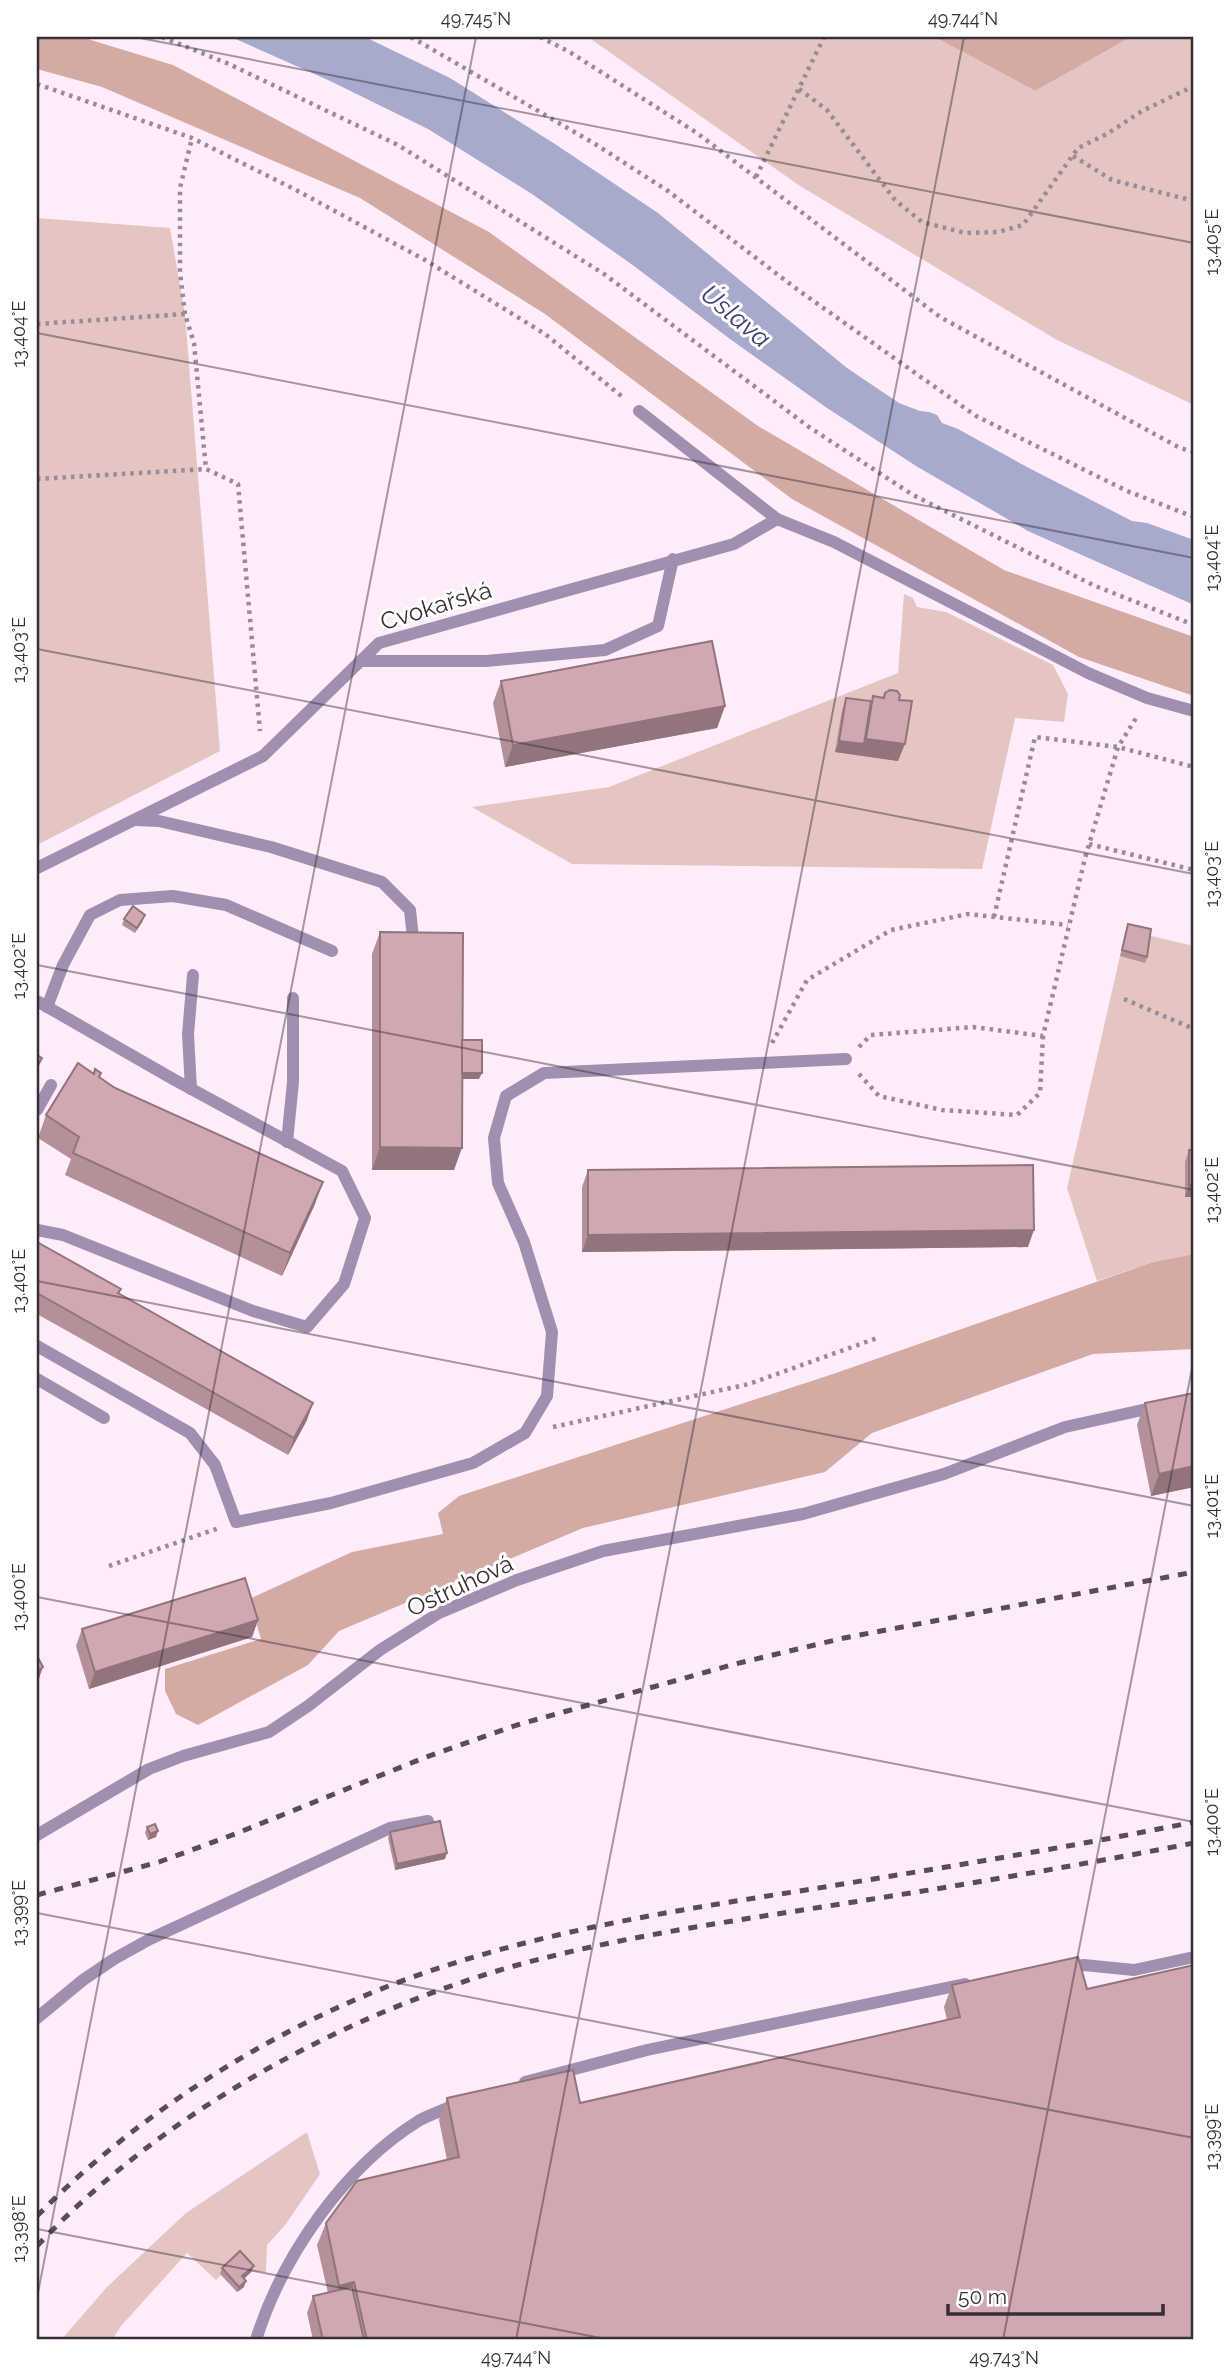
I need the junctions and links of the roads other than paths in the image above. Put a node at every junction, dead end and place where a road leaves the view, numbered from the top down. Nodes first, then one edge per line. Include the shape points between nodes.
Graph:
1 (639, 411) road end
2 (777, 519) junction
3 (673, 559) junction
4 (360, 661) junction
5 (1194, 711) edge
6 (135, 820) junction
7 (37, 868) edge
8 (332, 951) dead end
9 (415, 955) edge
10 (193, 975) dead end
11 (293, 998) dead end
12 (42, 1004) edge
13 (846, 1059) road end
14 (51, 1085) dead end
15 (191, 1089) junction
16 (37, 1110) edge
17 (287, 1142) junction
18 (37, 1230) edge
19 (37, 1346) edge
20 (37, 1379) edge
21 (1167, 1405) edge
22 (104, 1418) dead end
23 (428, 1821) edge
24 (37, 1835) edge
25 (1194, 1957) edge
26 (1058, 1969) edge
27 (980, 1981) edge
28 (37, 2018) edge
29 (510, 2087) edge
30 (473, 2098) edge
31 (256, 2340) edge

1 - 2 lane
2 - 3 lane, Cvokařská via 734,544
2 - 5 lane via 834,542 1088,673 1147,698
3 - 4 lane, Cvokařská via 379,643
3 - 4 lane via 658,626 605,650 486,662
4 - 6 lane, Cvokařská via 263,756
6 - 7 lane, Cvokařská
6 - 9 lane via 159,821 271,848 382,882 410,911
8 - 12 lane via 226,905 173,896 120,900 90,915
10 - 15 lane via 188,1034
11 - 17 lane
12 - 15 lane
13 - 19 lane via 544,1073 506,1096 494,1138 498,1183 524,1242 552,1332 547,1396 525,1433 473,1463 331,1503 236,1522 215,1465 190,1433
14 - 16 lane
15 - 17 lane
17 - 18 lane via 342,1171 365,1218 344,1284 307,1327 253,1311 63,1235
20 - 22 lane
21 - 24 lane, Ostruhová via 1065,1427 944,1474 803,1514 603,1551 517,1580 439,1613 380,1650 269,1732 149,1769
23 - 28 lane via 390,1828 150,1939 83,1980
25 - 26 lane via 1134,1970 1084,1965
27 - 29 lane via 647,2050
30 - 31 lane via 403,2132 361,2167 326,2206 292,2256

